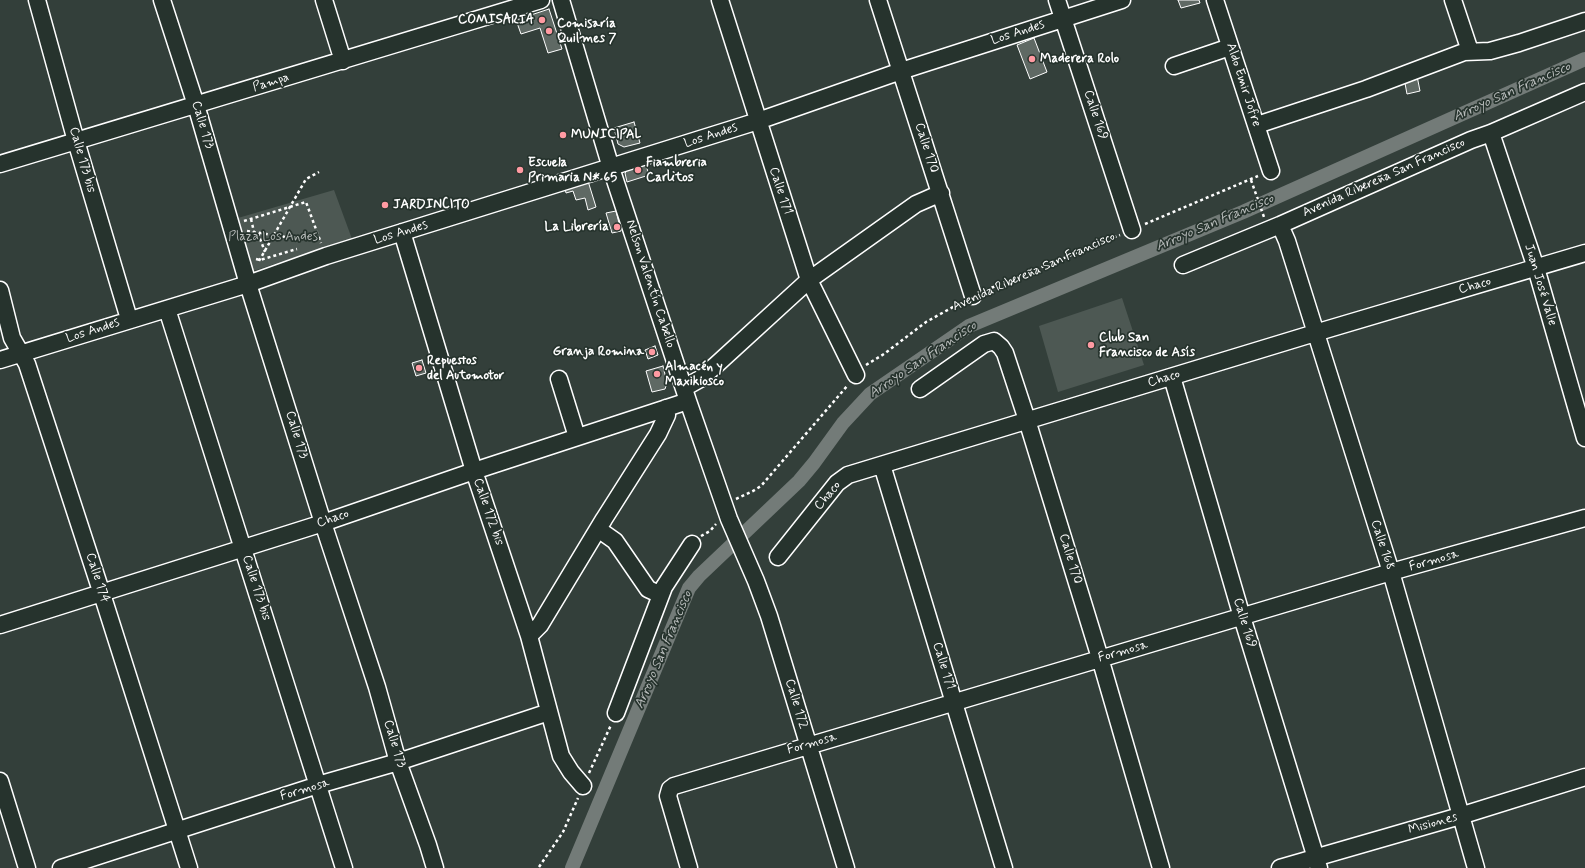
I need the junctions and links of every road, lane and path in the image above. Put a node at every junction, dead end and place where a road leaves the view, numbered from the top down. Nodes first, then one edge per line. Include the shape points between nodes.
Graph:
1 (37, 0) edge
2 (162, 0) edge
3 (324, 0) edge
4 (541, 0) edge
5 (561, 0) edge
6 (720, 0) edge
7 (878, 0) edge
8 (1057, 0) edge
9 (1122, 0) edge
10 (1215, 0) edge
11 (1453, 0) edge
12 (1064, 19) junction
13 (1585, 21) edge
14 (1230, 47) junction
15 (1470, 51) junction
16 (343, 61) junction
17 (1174, 66) dead end
18 (901, 71) junction
19 (1585, 92) edge
20 (196, 105) junction
21 (758, 121) junction
22 (1257, 125) junction
23 (1491, 133) junction
24 (76, 141) junction
25 (0, 164) edge
26 (612, 168) junction
27 (1271, 171) joint
28 (319, 172) dead end
29 (1251, 180) junction
30 (941, 193) junction
31 (290, 206) junction
32 (250, 219) junction
33 (1272, 223) junction
34 (1132, 230) junction
35 (246, 231) junction
36 (317, 232) junction
37 (402, 232) junction
38 (256, 233) junction
39 (274, 236) junction
40 (248, 238) dead end
41 (313, 245) dead end
42 (298, 249) dead end
43 (323, 249) junction
44 (265, 252) junction
45 (1585, 253) edge
46 (255, 259) dead end
47 (260, 260) junction
48 (1183, 265) dead end
49 (1536, 268) junction
50 (246, 277) junction
51 (809, 280) junction
52 (0, 290) edge
53 (973, 296) junction
54 (167, 309) junction
55 (129, 319) junction
56 (1315, 333) junction
57 (21, 354) junction
58 (0, 360) edge
59 (856, 375) junction
60 (1172, 377) junction
61 (559, 379) dead end
62 (920, 389) dead end
63 (686, 394) junction
64 (666, 408) junction
65 (1027, 420) junction
66 (577, 437) junction
67 (1585, 438) edge
68 (882, 465) junction
69 (474, 470) junction
70 (724, 515) junction
71 (1585, 518) edge
72 (323, 523) junction
73 (598, 529) junction
74 (692, 544) joint
75 (243, 547) junction
76 (778, 557) dead end
77 (749, 565) joint
78 (1391, 572) junction
79 (102, 594) junction
80 (660, 595) junction
81 (1242, 617) junction
82 (0, 625) edge
83 (529, 636) junction
84 (1100, 658) junction
85 (955, 703) junction
86 (550, 712) junction
87 (616, 713) dead end
88 (809, 744) junction
89 (398, 762) junction
90 (1585, 777) edge
91 (0, 781) edge
92 (318, 785) junction
93 (583, 786) dead end
94 (1460, 816) junction
95 (177, 830) junction
96 (1317, 862) edge
97 (27, 868) edge
98 (61, 868) edge
99 (189, 868) edge
100 (344, 868) edge
101 (435, 868) edge
102 (689, 868) edge
103 (846, 868) edge
104 (1004, 868) edge
105 (1161, 868) edge
106 (1280, 868) edge
107 (1476, 868) edge

1 - 24 street, Calle 173 bis
2 - 20 street, Calle 173
3 - 16 street
4 - 16 street, Pampa
5 - 26 street, Nelson Valentín Cabello
6 - 21 street, Calle 171
7 - 18 street, Calle 170
8 - 12 street, Calle 169
9 - 12 street, Los Andes
10 - 14 street, Aldo Emir Jofre
11 - 15 street
12 - 18 street, Los Andes
12 - 34 street, Calle 169
13 - 15 street via 1519,44 1490,51
14 - 17 street
14 - 22 street, Aldo Emir Jofre
15 - 22 street
16 - 20 street, Pampa
18 - 21 street, Los Andes
18 - 30 street, Calle 170
19 - 23 street, Avenida Ribereña San Francisco
20 - 24 street, Pampa
20 - 50 street, Calle 173
21 - 26 street, Los Andes
21 - 51 street, Calle 171
22 - 27 street, Aldo Emir Jofre
23 - 33 street, Avenida Ribereña San Francisco
23 - 49 street, Juan José Valle
24 - 25 street, Pampa
24 - 55 street, Calle 173 bis
26 - 37 street, Los Andes
26 - 63 street, Nelson Valentín Cabello
27 - 29 path, Avenida Ribereña San Francisco
28 - 31 path via 306,179
29 - 33 path
29 - 34 path, Avenida Ribereña San Francisco
30 - 51 street, Chaco via 916,204
30 - 53 street, Calle 170
31 - 32 path
31 - 36 path via 306,202
31 - 39 path
32 - 35 path via 243,221
32 - 38 path
33 - 48 street, Avenida Ribereña San Francisco
33 - 56 street, Calle 168 via 1287,241
34 - 53 path, Avenida Ribereña San Francisco
35 - 38 path
35 - 40 path
36 - 39 path via 298,239
36 - 43 path
37 - 43 street, Los Andes
37 - 69 street, Calle 172 bis
38 - 39 path
38 - 44 path
39 - 44 path
41 - 43 path
42 - 47 path
43 - 50 street, Los Andes
44 - 47 path
45 - 49 street, Chaco
46 - 47 path
47 - 50 path
49 - 56 street, Chaco
49 - 67 street, Juan José Valle
50 - 54 street, Los Andes
50 - 72 street, Calle 173
51 - 59 street, Calle 171
51 - 63 street, Chaco
52 - 57 street, Calle 174 via 12,338
53 - 59 path, Avenida Ribereña San Francisco via 926,322
54 - 55 street, Los Andes
54 - 75 street, Calle 173 bis
55 - 57 street, Los Andes
56 - 60 street, Chaco
56 - 78 street, Calle 168
57 - 58 street, Los Andes
57 - 79 street, Calle 174 via 27,364
59 - 70 path, Avenida Ribereña San Francisco via 761,486
60 - 65 street, Chaco
60 - 81 street, Calle 169
61 - 66 street
62 - 65 street, Calle 170 via 984,344 994,341 1005,353
63 - 64 street, Chaco
63 - 70 street, Nelson Valentín Cabello
64 - 66 street, Chaco
64 - 73 street via 667,415 658,434
65 - 68 street, Chaco
65 - 84 street, Calle 170
66 - 69 street, Chaco
68 - 76 street, Chaco via 842,479
68 - 85 street, Calle 171
69 - 72 street, Chaco
69 - 83 street, Calle 172 bis
70 - 74 path, Avenida Ribereña San Francisco via 710,531
70 - 77 street, Nelson Valentín Cabello
71 - 78 street, Formosa
72 - 75 street, Chaco
72 - 89 street, Calle 173 via 377,687
73 - 80 street via 615,541 648,589
73 - 83 street via 540,625
74 - 80 street
75 - 79 street, Chaco
75 - 92 street, Calle 173 bis
77 - 88 street, Calle 172 via 769,616
78 - 81 street, Formosa
78 - 94 street, Calle 168
79 - 82 street, Chaco
79 - 95 street, Calle 174
80 - 87 street
81 - 84 street, Formosa
81 - 96 street, Calle 169
83 - 86 street, Calle 172 bis
84 - 85 street, Formosa
84 - 105 street, Calle 170
85 - 88 street, Formosa
85 - 104 street, Calle 171
86 - 89 street, Formosa
86 - 93 street, Calle 172 bis via 561,756
88 - 102 street, Formosa via 670,789 668,796
88 - 103 street, Calle 172
89 - 92 street, Formosa
89 - 101 street, Calle 173
90 - 94 street, Misiones
91 - 97 street
92 - 95 street, Formosa
92 - 100 street, Calle 173 bis
94 - 96 street, Misiones
94 - 107 street, Calle 168
95 - 98 street, Formosa
95 - 99 street, Calle 174
96 - 106 street, Misiones

